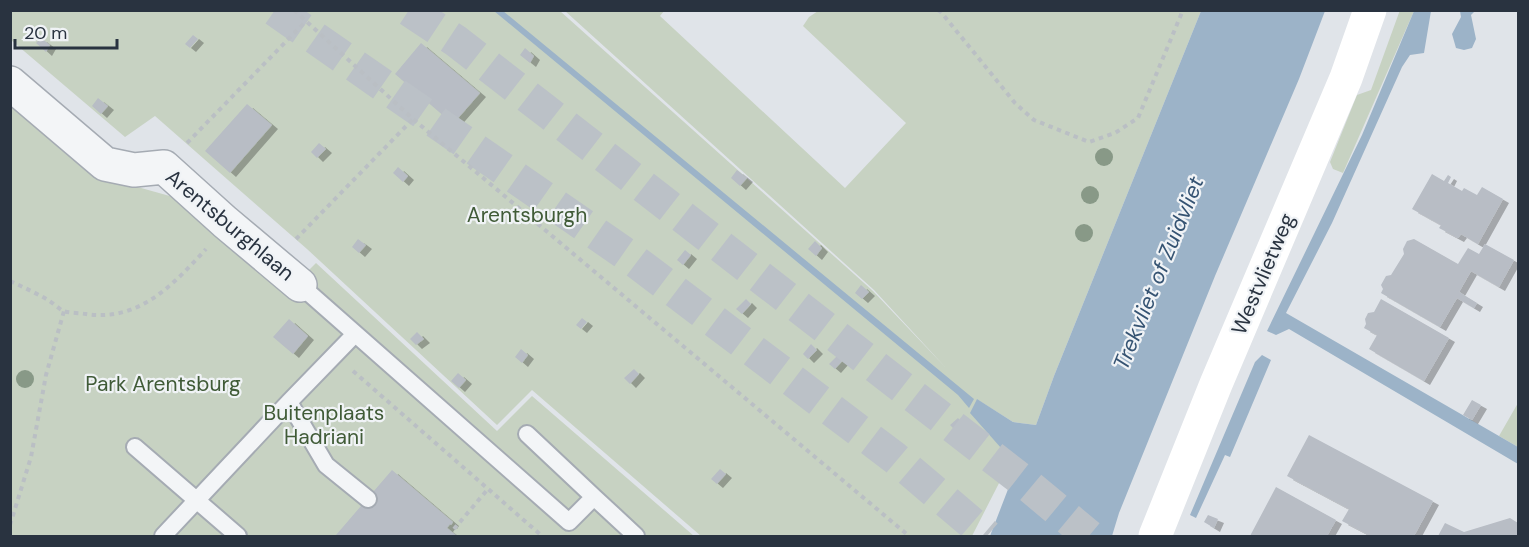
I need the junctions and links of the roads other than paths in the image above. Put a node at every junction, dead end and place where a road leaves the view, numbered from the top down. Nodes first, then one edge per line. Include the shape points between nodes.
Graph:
1 (1370, 10) edge
2 (10, 83) edge
3 (300, 285) joint
4 (355, 334) junction
5 (289, 402) junction
6 (527, 434) dead end
7 (135, 447) dead end
8 (594, 497) junction
9 (368, 498) dead end
10 (196, 500) junction
11 (163, 537) edge
12 (238, 537) edge
13 (636, 537) edge
14 (1155, 537) edge

1 - 14 street, Westvlietweg via 1346,78
2 - 3 street, Arentsburghlaan via 105,164 134,170 164,167
3 - 4 lane
4 - 5 lane
4 - 8 lane via 569,522
5 - 9 lane via 326,465
5 - 10 lane
6 - 8 lane
7 - 10 lane
8 - 13 lane
10 - 11 lane
10 - 12 lane

